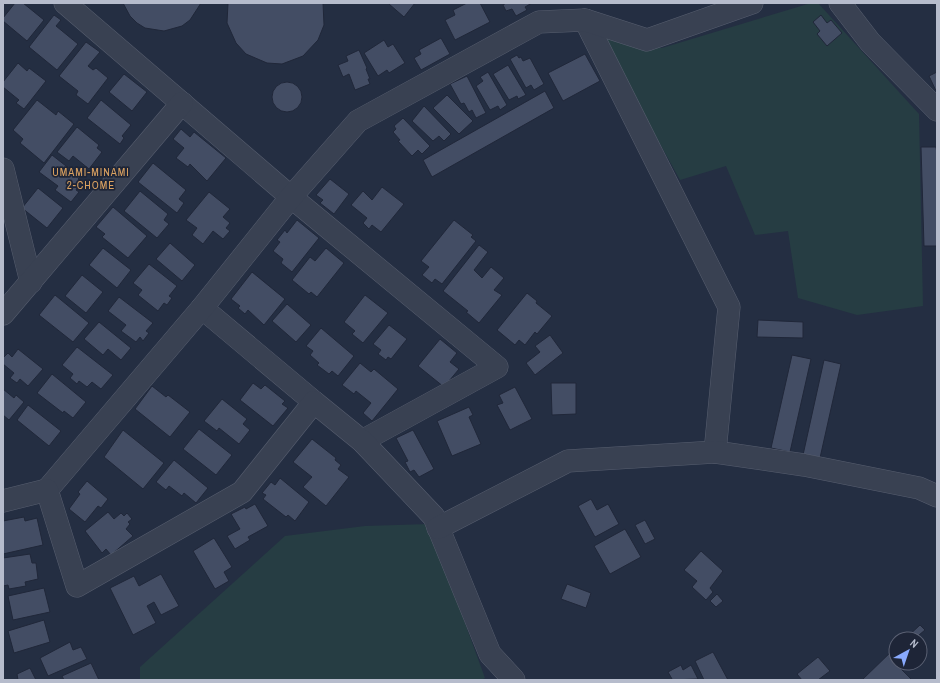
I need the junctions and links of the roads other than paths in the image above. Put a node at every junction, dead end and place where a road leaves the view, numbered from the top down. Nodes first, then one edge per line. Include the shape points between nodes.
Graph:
1 (65, 3) edge
2 (752, 3) edge
3 (840, 3) edge
4 (586, 20) junction
5 (182, 103) junction
6 (937, 110) edge
7 (3, 169) edge
8 (291, 197) junction
9 (31, 282) junction
10 (202, 308) junction
11 (3, 314) edge
12 (314, 402) junction
13 (362, 442) junction
14 (715, 452) junction
15 (47, 490) junction
16 (937, 496) edge
17 (3, 501) edge
18 (438, 528) junction
19 (514, 680) edge

1 - 5 street
2 - 4 street via 647,40
3 - 6 street via 870,42
4 - 8 street via 539,22 358,121
4 - 14 street via 729,307
5 - 8 street
5 - 9 street
7 - 9 street
8 - 10 street
8 - 13 street via 497,368
9 - 11 street
10 - 12 street
10 - 15 street
12 - 13 street
12 - 15 street via 242,492 77,586
13 - 18 street via 434,517
14 - 16 street via 835,471 919,488
14 - 18 street via 568,461
15 - 17 street
18 - 19 street via 490,654

